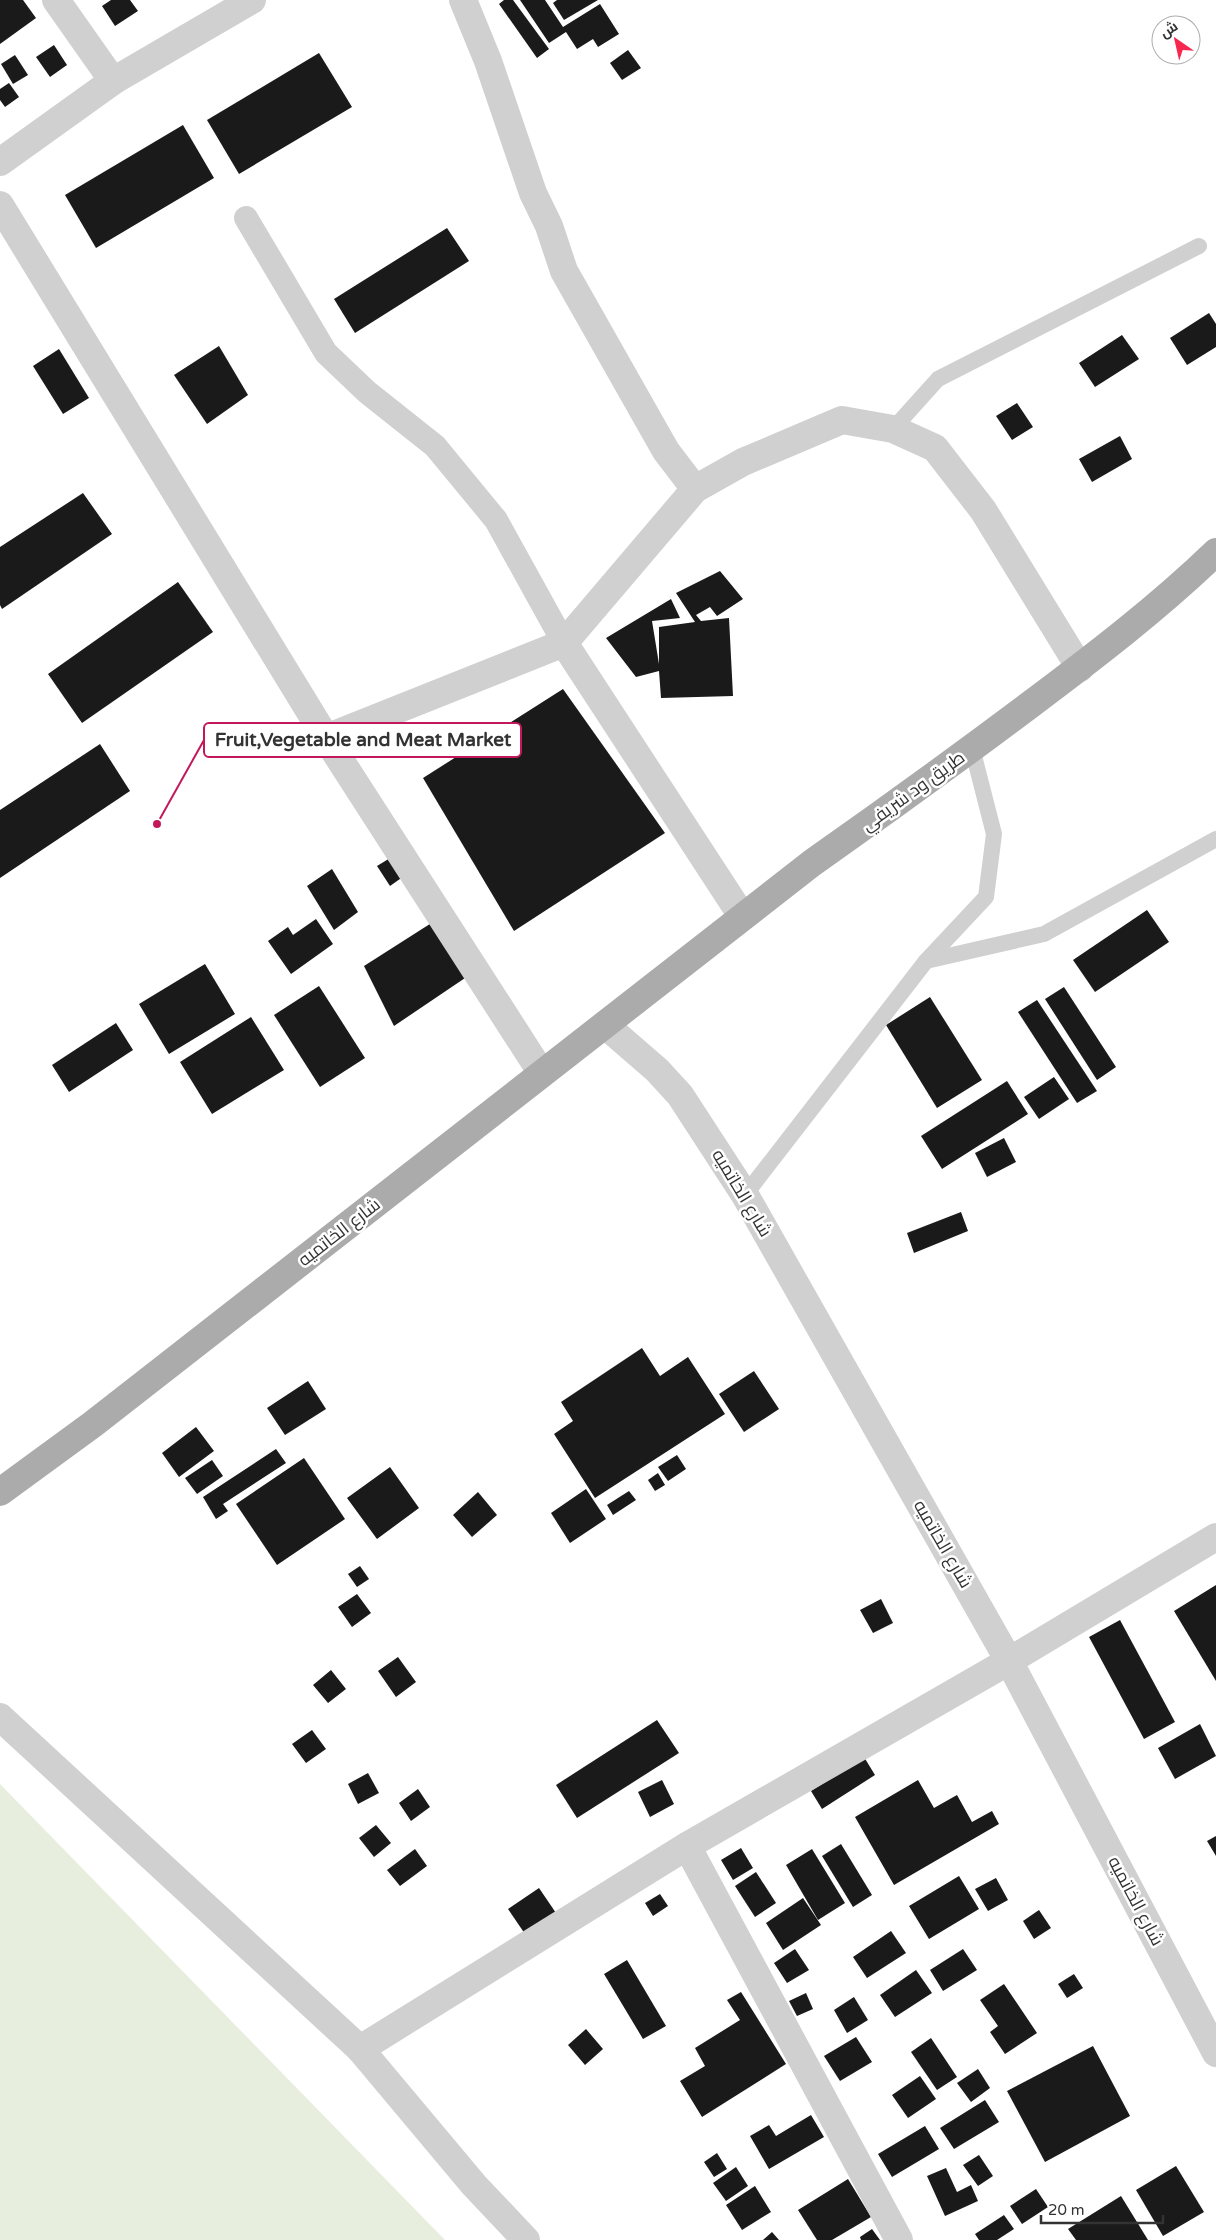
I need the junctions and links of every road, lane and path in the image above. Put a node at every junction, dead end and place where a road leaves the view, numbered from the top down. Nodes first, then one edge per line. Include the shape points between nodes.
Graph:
1 (56, 0) edge
2 (252, 0) edge
3 (463, 0) edge
4 (113, 81) junction
5 (0, 162) edge
6 (0, 205) edge
7 (246, 218) dead end
8 (1199, 246) dead end
9 (893, 429) junction
10 (695, 489) junction
11 (1216, 552) edge
12 (564, 643) junction
13 (1080, 668) junction
14 (326, 738) junction
15 (972, 748) junction
16 (1216, 840) edge
17 (742, 916) junction
18 (926, 961) junction
19 (605, 1025) junction
20 (541, 1072) junction
21 (745, 1195) junction
22 (0, 1492) edge
23 (1216, 1538) edge
24 (1010, 1661) junction
25 (0, 1717) edge
26 (687, 1846) junction
27 (360, 2049) junction
28 (1216, 2054) edge
29 (526, 2240) edge
30 (899, 2240) edge

1 - 4 street
2 - 4 street
3 - 10 street via 564,271 666,451
4 - 5 street
6 - 14 street
7 - 12 street via 326,353 367,392 435,446 496,520
8 - 9 lane via 938,379
9 - 10 street via 842,420 743,462
9 - 13 street via 935,448 983,510
10 - 12 street
11 - 13 main road, طريق ود شريفي
12 - 14 street
12 - 17 street
13 - 15 main road, طريق ود شريفي
14 - 20 street
15 - 17 main road, طريق ود شريفي
15 - 18 lane via 994,834 986,897
16 - 18 lane via 1044,934
17 - 19 main road, طريق ود شريفي
18 - 21 lane
19 - 20 main road, شارع الخاتميه
19 - 21 street, شارع الخاتميه via 680,1095
20 - 22 main road, شارع الخاتميه via 145,1384
21 - 24 street, شارع الخاتميه
23 - 24 street
24 - 26 street
24 - 28 street, شارع الخاتميه
25 - 27 street
26 - 27 street
26 - 30 street
27 - 29 street via 474,2185

